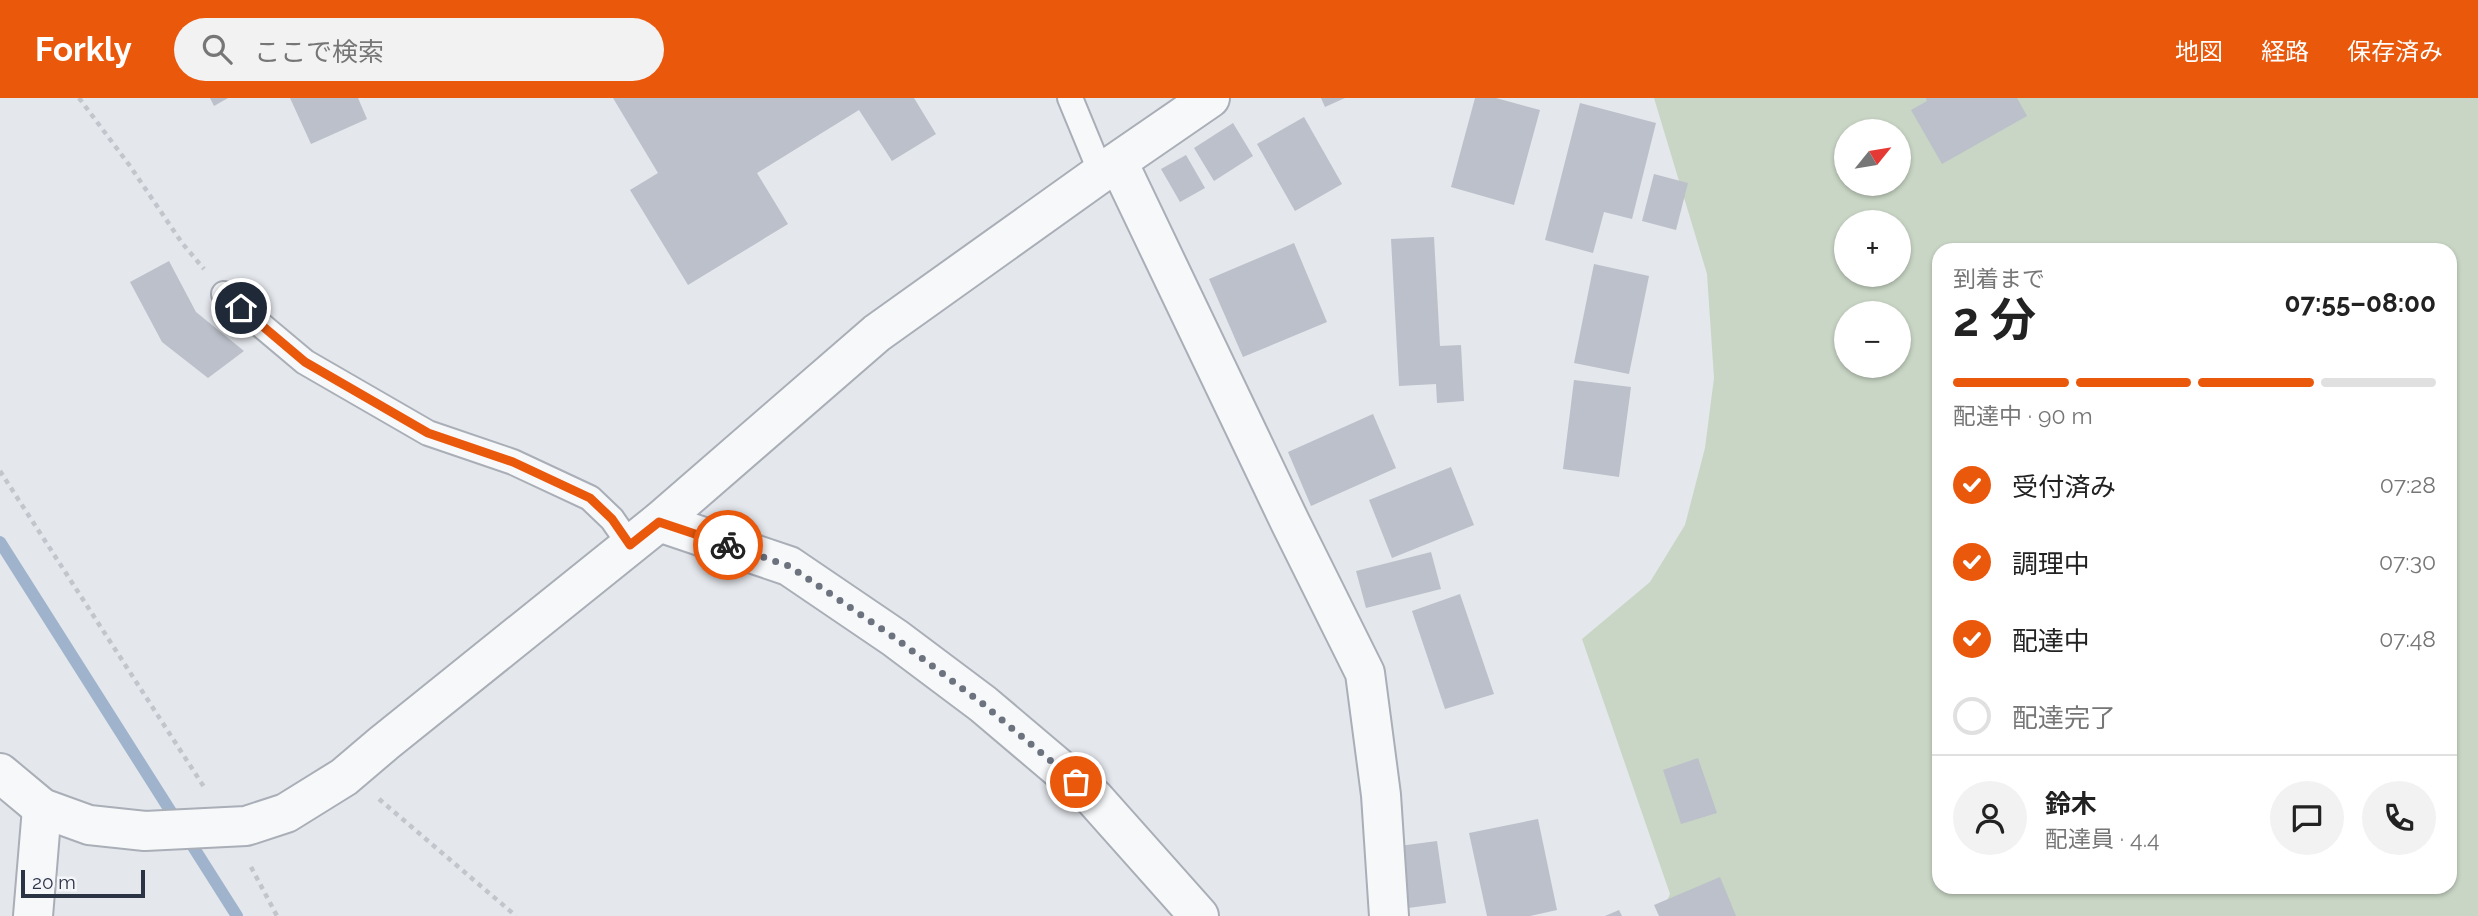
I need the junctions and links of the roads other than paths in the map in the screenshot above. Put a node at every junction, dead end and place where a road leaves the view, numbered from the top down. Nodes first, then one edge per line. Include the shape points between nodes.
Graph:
1 (1070, 98) edge
2 (1210, 98) edge
3 (1110, 168) junction
4 (224, 293) road end
5 (659, 522) junction
6 (630, 545) junction
7 (0, 773) edge
8 (42, 808) junction
9 (33, 916) edge
10 (1199, 916) edge
11 (1389, 916) edge

1 - 3 lane
2 - 3 street
3 - 5 street via 877,333
3 - 11 street via 1365,673 1381,795
4 - 6 lane via 305,362 428,433 513,462 590,498
5 - 6 street
5 - 10 street via 789,566 895,638 983,704 1094,798
6 - 8 street via 344,778 286,813 246,826 145,831 89,825
7 - 8 street
8 - 9 street

